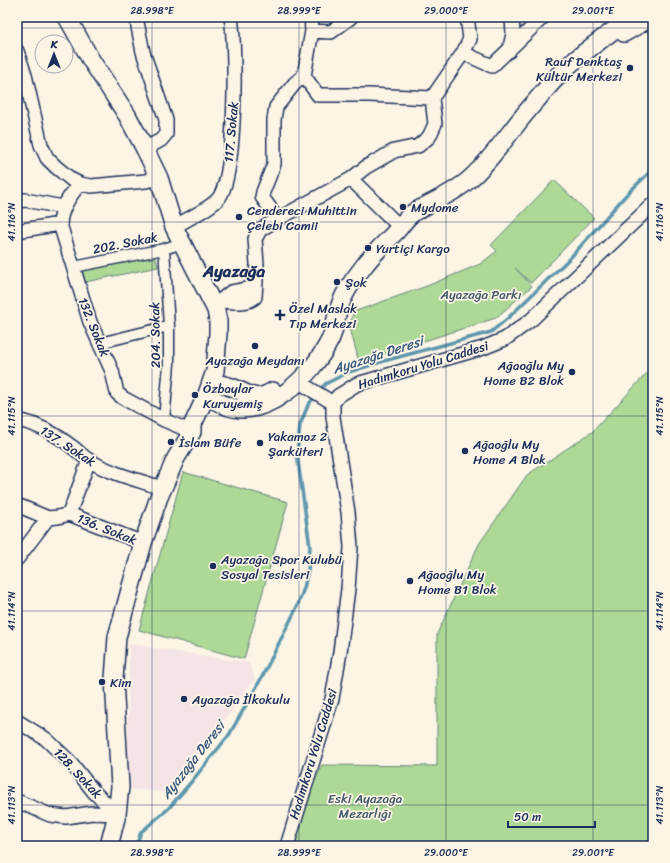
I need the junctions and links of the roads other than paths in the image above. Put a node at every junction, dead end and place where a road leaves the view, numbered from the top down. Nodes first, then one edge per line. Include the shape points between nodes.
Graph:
1 (67, 17) edge
2 (74, 17) edge
3 (136, 17) edge
4 (231, 17) edge
5 (311, 17) edge
6 (351, 17) edge
7 (467, 17) edge
8 (512, 17) edge
9 (543, 17) edge
10 (632, 17) edge
11 (652, 17) edge
12 (312, 31) junction
13 (17, 51) edge
14 (509, 51) junction
15 (463, 53) junction
16 (304, 76) junction
17 (432, 98) junction
18 (149, 147) junction
19 (163, 176) junction
20 (351, 179) junction
21 (80, 184) junction
22 (17, 201) edge
23 (653, 204) edge
24 (63, 207) junction
25 (278, 219) junction
26 (60, 224) junction
27 (176, 225) junction
28 (400, 228) junction
29 (17, 231) edge
30 (182, 243) junction
31 (164, 249) junction
32 (74, 266) junction
33 (216, 302) junction
34 (335, 319) junction
35 (170, 326) junction
36 (100, 344) junction
37 (299, 382) junction
38 (213, 390) junction
39 (333, 403) junction
40 (19, 420) dead end
41 (164, 420) junction
42 (192, 432) junction
43 (89, 460) junction
44 (162, 488) junction
45 (17, 505) edge
46 (69, 514) junction
47 (48, 518) junction
48 (143, 543) junction
49 (17, 559) edge
50 (17, 721) edge
51 (17, 801) edge
52 (117, 814) junction
53 (109, 846) edge
54 (286, 846) edge

1 - 18 street via 91,60
2 - 18 street
3 - 18 street via 143,52 166,120 166,134
4 - 27 street, 117. Sokak via 234,39 234,91 226,177 218,200
5 - 12 street
6 - 12 street via 331,32
7 - 15 street via 470,39
8 - 14 street via 513,34
9 - 14 street
10 - 28 street via 566,68 465,184 415,211 406,218
11 - 28 street via 625,32 578,68 473,186 447,204
12 - 16 street
13 - 21 street via 41,145 47,158
14 - 15 street via 492,66
15 - 17 street
16 - 17 street via 318,95
16 - 25 street via 276,107 274,164 262,197
17 - 20 street via 436,124 429,137 418,146 394,151
18 - 19 street
19 - 21 street via 146,181 91,186
19 - 27 street
20 - 25 street
20 - 28 street
21 - 24 street, 132. Sokak
22 - 24 street via 25,200
23 - 39 street, Hadımkoru Yolu Caddesi via 531,320 505,339 483,348 357,384 338,396
24 - 26 street, 132. Sokak
25 - 33 street via 260,230 255,239 255,287 231,292
26 - 29 street
26 - 32 street, 132. Sokak
27 - 30 street
27 - 33 street via 210,285
28 - 34 street via 350,285
30 - 31 street, 202. Sokak
30 - 33 street
31 - 32 street, 202. Sokak
31 - 35 street, 204. Sokak
32 - 36 street, 132. Sokak via 80,294
33 - 38 street via 218,334
34 - 37 street via 333,331 325,348
34 - 38 street via 315,352 301,368 285,384 269,394 255,397 228,386
35 - 36 street
35 - 41 street, 204. Sokak via 170,364
36 - 41 street, 132. Sokak via 112,371 117,393
37 - 38 street via 264,405 242,410 222,405
37 - 39 street
38 - 42 street via 200,425
39 - 54 street, Hadımkoru Yolu Caddesi via 351,547 348,589 332,699
40 - 43 street, 137. Sokak via 40,426 59,436
41 - 42 street, 132. Sokak
42 - 44 street
43 - 44 street, 137. Sokak via 115,473
43 - 46 street
44 - 48 street
45 - 47 street
46 - 47 street, 136. Sokak
46 - 48 street, 136. Sokak
47 - 49 street
48 - 52 street via 115,652 120,787
50 - 52 street, 128. Sokak via 46,739
51 - 52 street via 50,815 66,817 92,813
52 - 53 street

